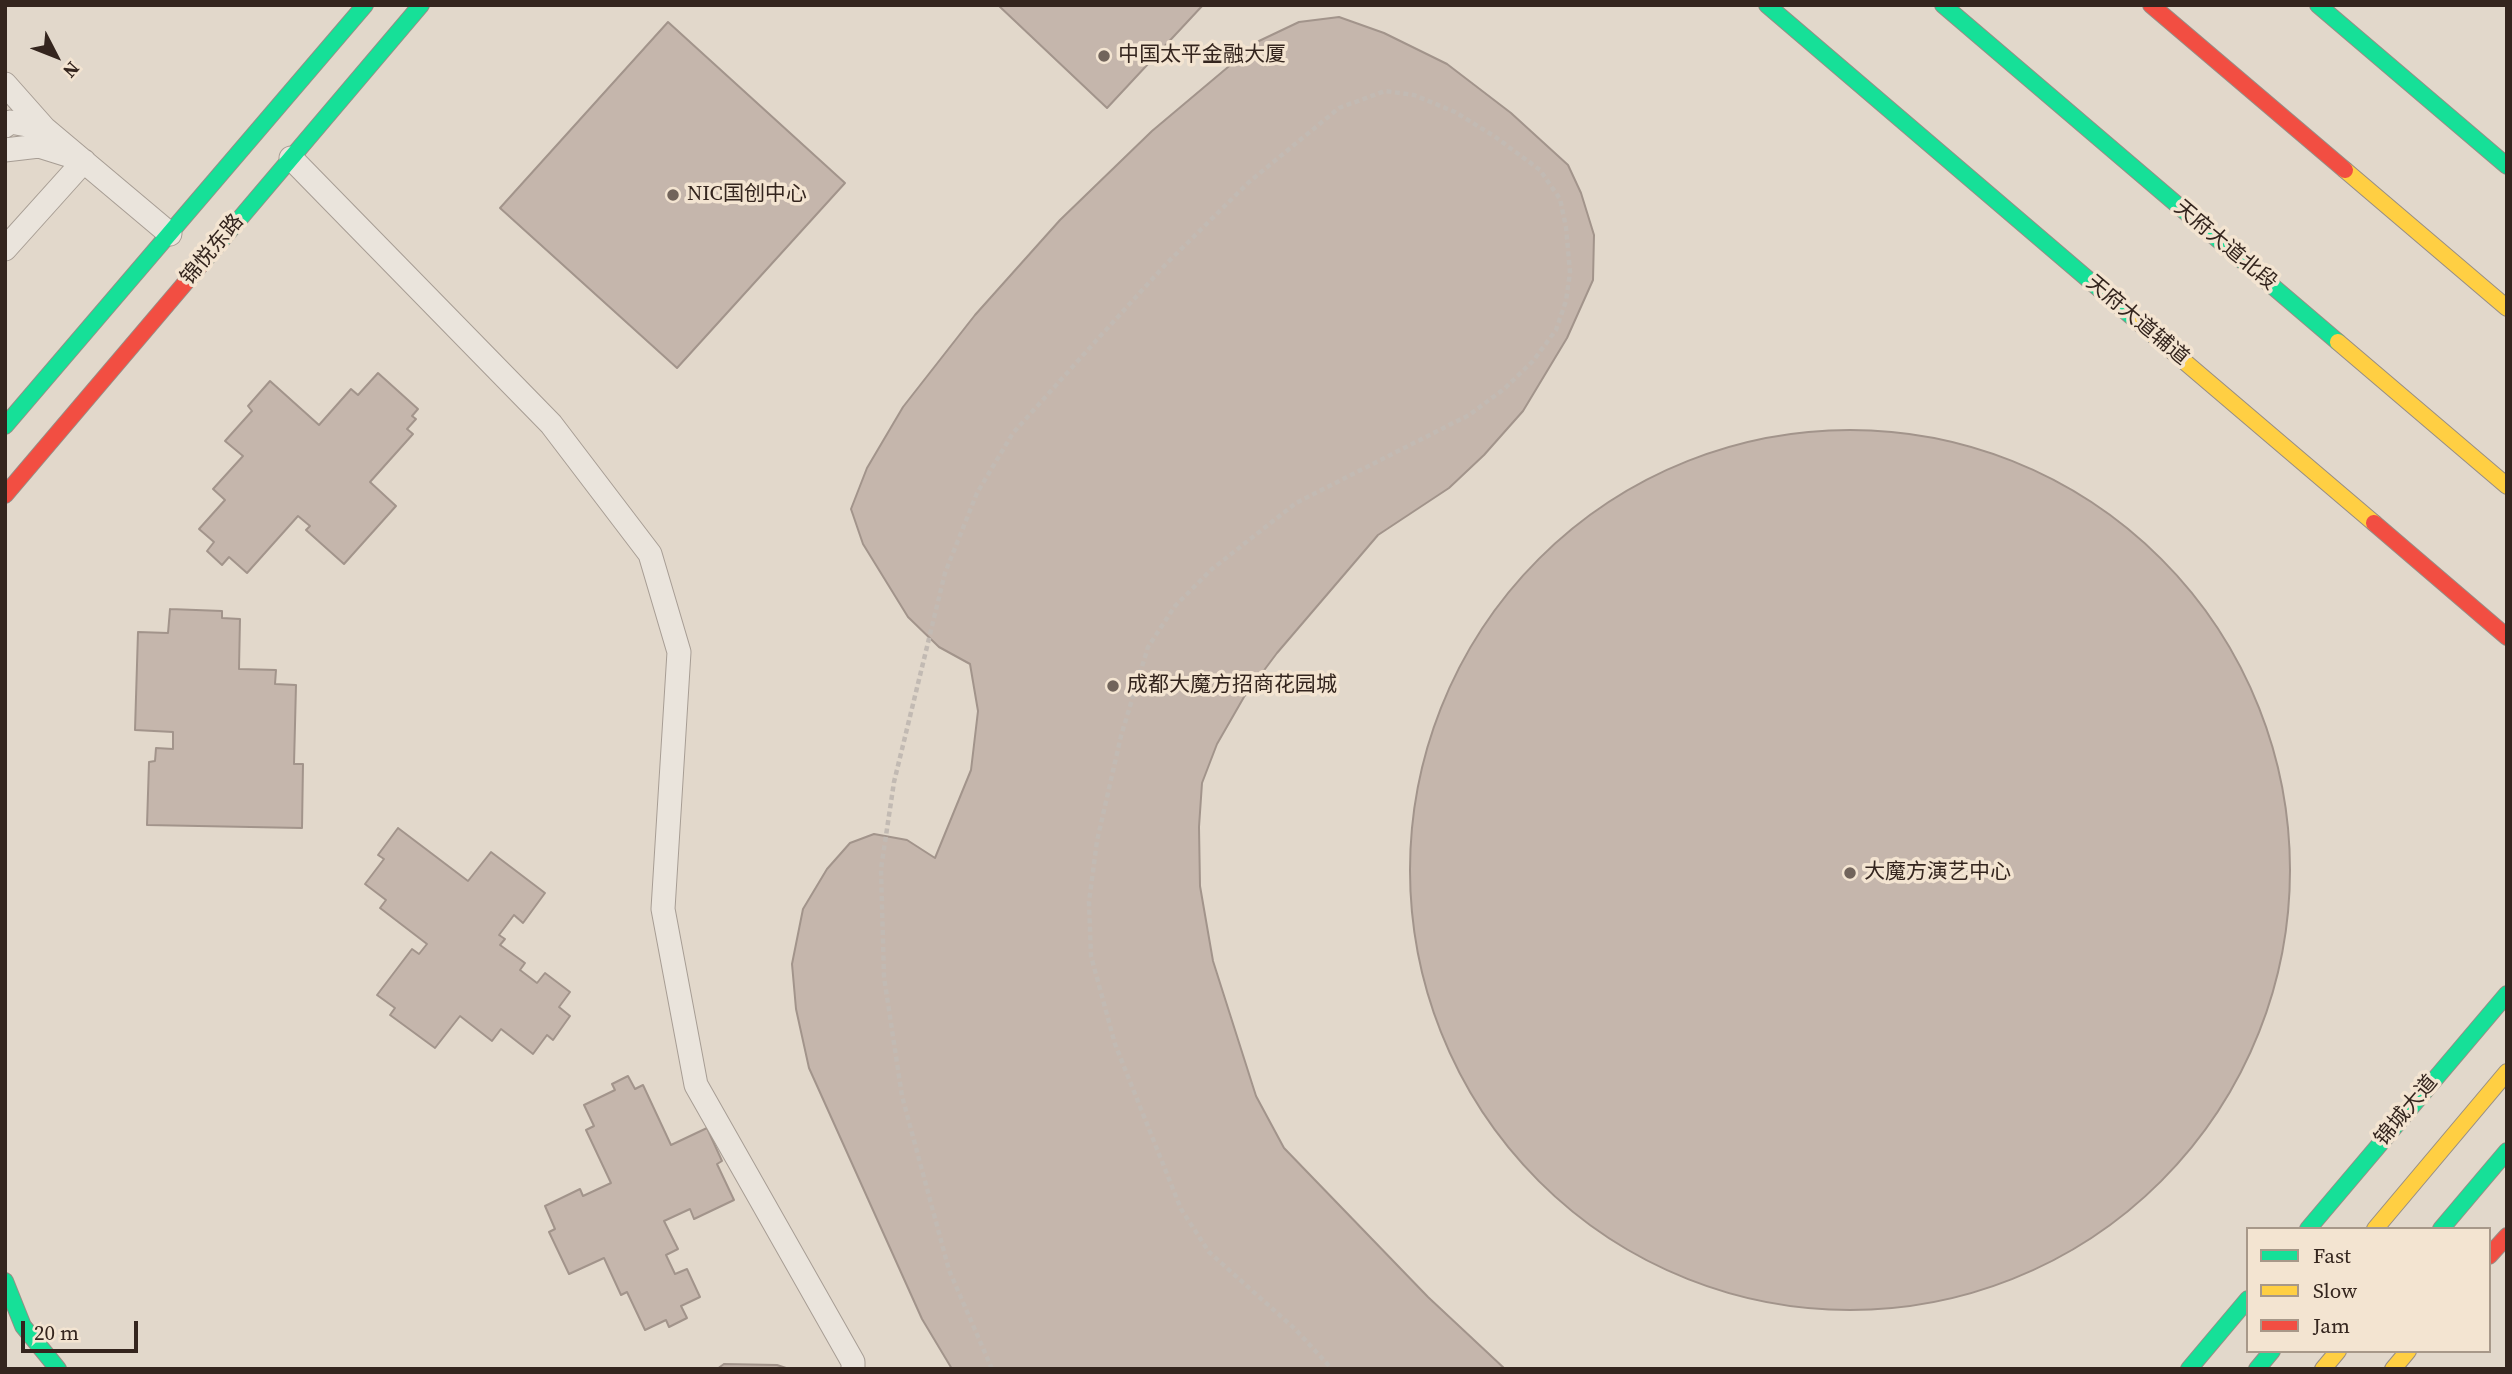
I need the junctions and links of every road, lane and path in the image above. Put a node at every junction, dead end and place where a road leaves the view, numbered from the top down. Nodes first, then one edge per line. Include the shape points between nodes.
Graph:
1 (365, 5) edge
2 (421, 5) edge
3 (1767, 5) edge
4 (1943, 5) edge
5 (2151, 5) edge
6 (2318, 5) edge
7 (5, 85) edge
8 (5, 126) edge
9 (44, 128) junction
10 (5, 150) edge
11 (291, 159) junction
12 (83, 161) junction
13 (2507, 166) edge
14 (170, 234) junction
15 (5, 249) edge
16 (2507, 309) edge
17 (5, 426) edge
18 (2507, 486) edge
19 (5, 495) edge
20 (2507, 637) edge
21 (2507, 994) edge
22 (2507, 1072) edge
23 (2507, 1151) edge
24 (2310, 1227) edge
25 (2377, 1227) edge
26 (2443, 1227) edge
27 (2507, 1236) edge
28 (2491, 1254) edge
29 (5, 1281) edge
30 (2246, 1301) edge
31 (23, 1326) junction
32 (2270, 1353) edge
33 (2336, 1353) edge
34 (2406, 1353) edge
35 (40, 1369) edge
36 (58, 1369) edge
37 (853, 1369) edge
38 (992, 1369) edge
39 (1332, 1369) edge
40 (2189, 1369) edge
41 (2258, 1369) edge
42 (2323, 1369) edge
43 (2393, 1369) edge

1 - 14 main road, 锦悦东路
2 - 11 main road, 锦悦东路
3 - 20 main road, 天府大道辅道
4 - 18 main road, 天府大道北段
5 - 16 main road
6 - 13 main road
7 - 9 lane
8 - 9 lane via 10,122
9 - 12 lane
10 - 12 lane via 38,146
11 - 19 main road, 锦悦东路
11 - 37 lane via 551,424 650,554 679,652 663,909 696,1085
12 - 14 lane
12 - 15 lane
14 - 17 main road, 锦悦东路
21 - 24 main road, 锦城大道
22 - 25 main road
23 - 26 main road
27 - 28 main road
29 - 31 main road
30 - 40 main road
31 - 35 main road
31 - 36 main road
32 - 41 main road
33 - 42 main road
34 - 43 main road
38 - 39 path via 949,1270 902,1096 884,977 881,869 894,782 945,573 977,492 1013,433 1166,264 1250,183 1339,108 1385,91 1414,95 1445,108 1540,170 1560,199 1570,272 1556,330 1523,371 1469,415 1286,511 1212,569 1175,606 1148,647 1121,736 1097,841 1089,902 1091,957 1115,1044 1181,1209 1209,1252

